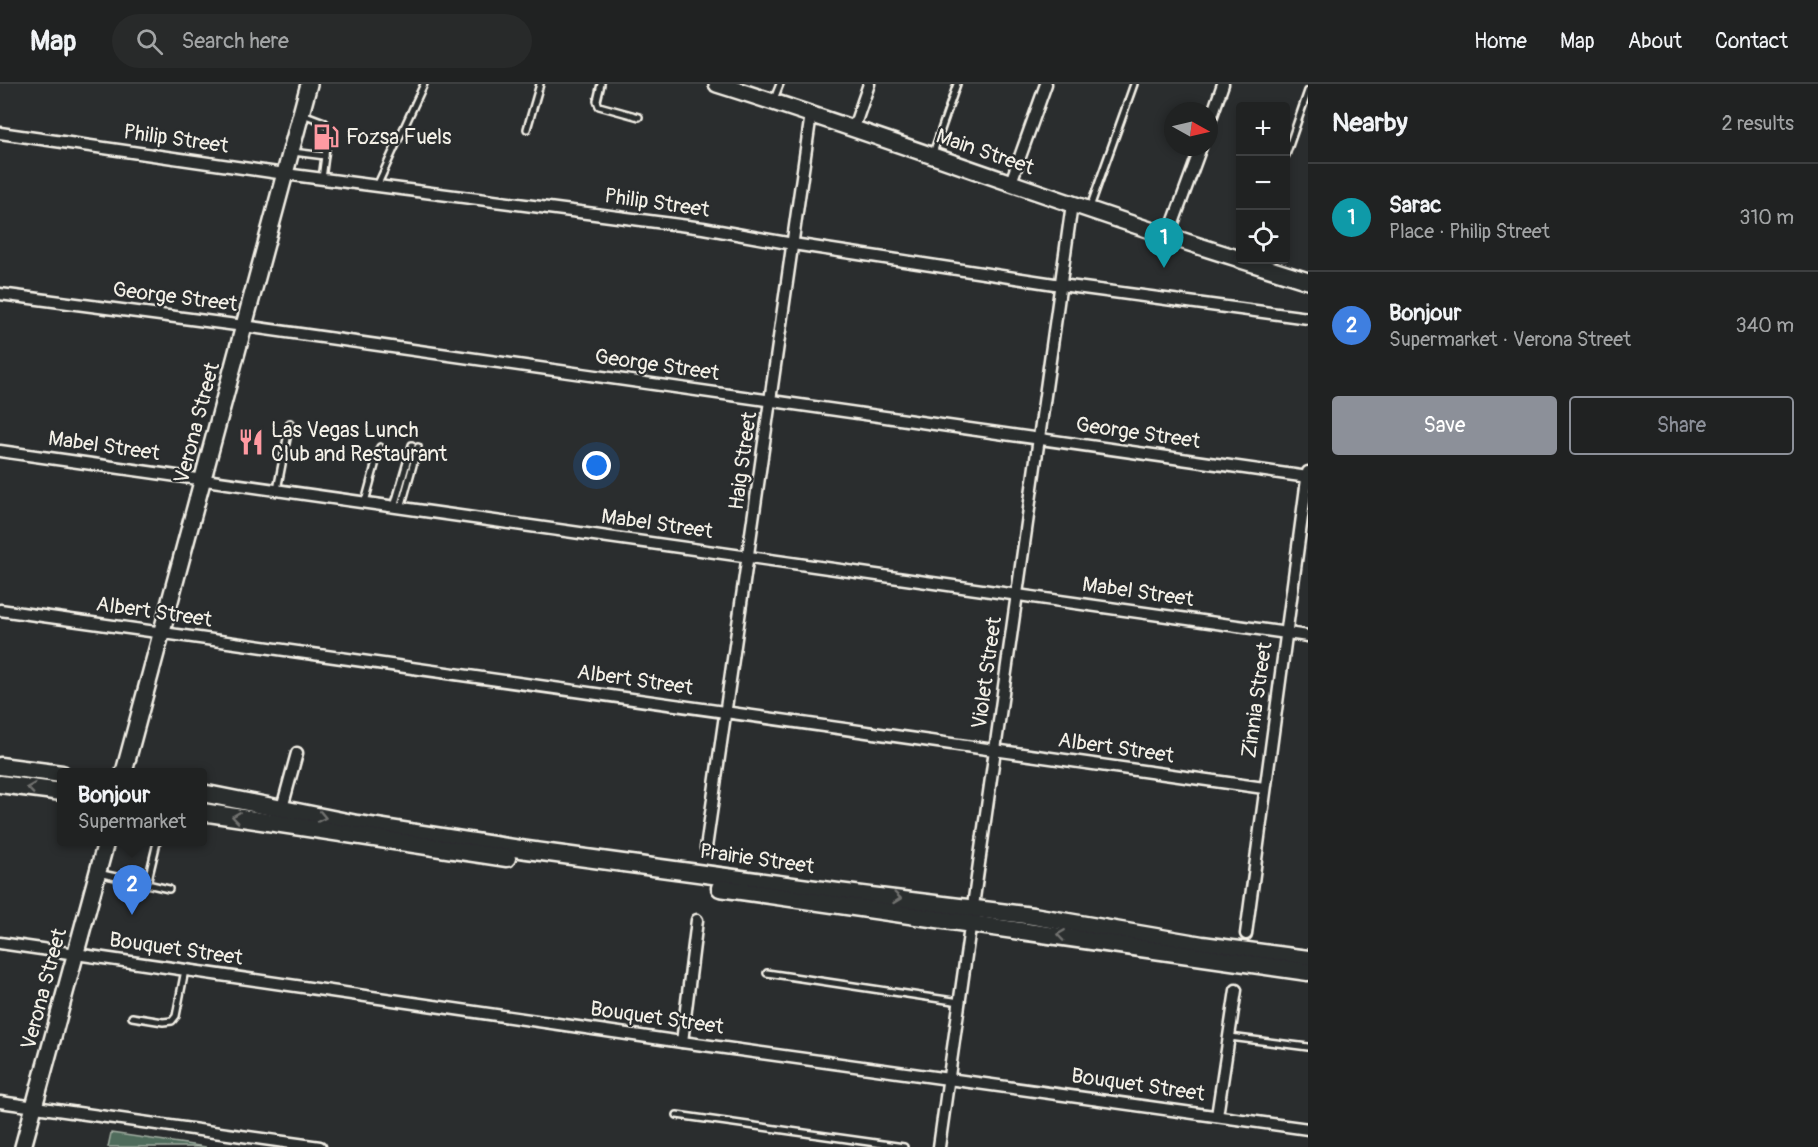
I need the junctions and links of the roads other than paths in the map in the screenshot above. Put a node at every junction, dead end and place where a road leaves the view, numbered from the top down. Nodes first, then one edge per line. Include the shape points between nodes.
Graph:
1 (309, 84) edge
2 (424, 84) edge
3 (540, 84) edge
4 (601, 84) edge
5 (780, 84) edge
6 (869, 84) edge
7 (957, 84) edge
8 (1046, 84) edge
9 (1134, 84) edge
10 (1223, 84) edge
11 (720, 85) edge
12 (1308, 92) edge
13 (774, 101) junction
14 (1217, 102) edge
15 (302, 113) junction
16 (811, 114) junction
17 (639, 117) dead end
18 (328, 126) dead end
19 (526, 129) dead end
20 (853, 130) junction
21 (0, 133) edge
22 (1290, 143) edge
23 (326, 148) dead end
24 (291, 152) junction
25 (325, 156) junction
26 (932, 156) junction
27 (1198, 156) edge
28 (285, 174) junction
29 (322, 179) junction
30 (1011, 182) junction
31 (376, 186) junction
32 (1072, 204) junction
33 (1089, 210) junction
34 (1168, 237) junction
35 (793, 244) junction
36 (1236, 258) edge
37 (1256, 264) edge
38 (1308, 281) edge
39 (1061, 285) junction
40 (0, 294) edge
41 (1308, 318) edge
42 (244, 326) junction
43 (771, 401) junction
44 (290, 423) dead end
45 (1039, 438) junction
46 (415, 446) dead end
47 (380, 447) dead end
48 (0, 451) edge
49 (1308, 471) edge
50 (1308, 477) edge
51 (203, 480) junction
52 (277, 490) junction
53 (365, 502) junction
54 (398, 507) junction
55 (1302, 555) edge
56 (749, 556) junction
57 (1017, 595) junction
58 (0, 610) edge
59 (162, 633) junction
60 (1286, 633) junction
61 (1308, 636) edge
62 (726, 713) junction
63 (996, 751) junction
64 (297, 753) dead end
65 (0, 766) edge
66 (125, 768) edge
67 (57, 773) edge
68 (0, 784) edge
69 (1264, 788) junction
70 (57, 791) edge
71 (207, 794) edge
72 (282, 808) junction
73 (207, 813) edge
74 (105, 846) edge
75 (155, 846) edge
76 (706, 848) dead end
77 (97, 873) junction
78 (147, 884) junction
79 (169, 890) dead end
80 (972, 915) junction
81 (697, 920) dead end
82 (1246, 934) dead end
83 (0, 943) edge
84 (76, 954) junction
85 (1308, 959) edge
86 (185, 970) junction
87 (1308, 972) edge
88 (767, 973) dead end
89 (1236, 990) dead end
90 (960, 1002) junction
91 (132, 1017) dead end
92 (1230, 1037) junction
93 (682, 1042) junction
94 (1308, 1047) edge
95 (949, 1079) junction
96 (0, 1102) edge
97 (34, 1107) junction
98 (677, 1115) dead end
99 (1217, 1116) junction
100 (1308, 1128) edge
101 (23, 1147) edge
102 (320, 1147) edge
103 (904, 1147) edge
104 (939, 1147) edge

1 - 15 main road, Verona Street
2 - 31 lane
3 - 19 lane
4 - 17 lane via 599,106
5 - 13 lane
6 - 20 street
7 - 26 lane
8 - 30 street
9 - 33 lane
10 - 14 street
11 - 13 main road, Main Street
12 - 22 lane
13 - 16 main road, Main Street
15 - 18 lane
15 - 24 main road, Verona Street
16 - 20 main road, Main Street
16 - 35 street, Haig Street
20 - 26 main road, Main Street
21 - 28 street, Philip Street
23 - 25 lane
24 - 25 lane
24 - 28 main road, Verona Street
25 - 29 lane
26 - 30 main road, Main Street
27 - 34 street
28 - 29 street, Philip Street
28 - 42 main road, Verona Street
29 - 31 street, Philip Street
30 - 32 main road, Main Street
31 - 35 street, Philip Street via 703,228
32 - 33 main road, Main Street
32 - 39 street, Violet Street
33 - 34 main road, Main Street
34 - 36 main road, Main Street
35 - 39 street, Philip Street
35 - 43 street, Haig Street
37 - 38 main road, Main Street
39 - 41 street, Philip Street
39 - 45 street, Violet Street
40 - 42 street, George Street
42 - 43 street, George Street
42 - 51 main road, Verona Street
43 - 45 street, George Street
43 - 56 street, Haig Street
44 - 52 lane
45 - 50 street, George Street
45 - 57 street, Violet Street
46 - 54 lane
47 - 53 lane
48 - 51 street, Mabel Street
49 - 50 street, Zinnia Street
50 - 55 street, Zinnia Street
51 - 52 street, Mabel Street
51 - 59 main road, Verona Street
52 - 53 street, Mabel Street
53 - 54 street, Mabel Street
54 - 56 street, Mabel Street
55 - 60 street, Zinnia Street
56 - 57 street, Mabel Street
56 - 62 street, Haig Street
57 - 60 street, Mabel Street
57 - 63 street, Violet Street
58 - 59 street, Albert Street
59 - 62 street, Albert Street
59 - 66 main road, Verona Street
60 - 61 street, Mabel Street
60 - 69 street, Zinnia Street
62 - 63 street, Albert Street
62 - 76 street, Haig Street
63 - 69 street, Albert Street
63 - 80 street, Violet Street
64 - 72 street
65 - 67 main road
70 -> 68 main road
69 - 82 street, Zinnia Street
71 - 72 main road, Prairie Street
72 -> 80 main road, Prairie Street via 378,828 838,892
80 -> 73 main road, Prairie Street via 492,856
74 - 77 main road, Verona Street
75 - 78 lane
77 - 78 lane
77 - 84 main road, Verona Street
78 - 79 lane
80 - 85 main road, Prairie Street via 1033,916
87 -> 80 main road, Prairie Street
80 - 90 street, Violet Street
81 - 93 street
83 - 84 street, Bouquet Street
84 - 86 street, Bouquet Street
84 - 97 main road, Verona Street
86 - 91 lane via 172,1021
86 - 93 street, Bouquet Street
88 - 90 lane
89 - 92 street
90 - 95 street, Violet Street
92 - 94 lane
92 - 99 street
93 - 95 street, Bouquet Street
95 - 99 street, Bouquet Street
95 - 104 street, Violet Street
96 - 97 street
97 - 101 main road, Verona Street
97 - 102 street
98 - 103 lane
99 - 100 street, Bouquet Street

